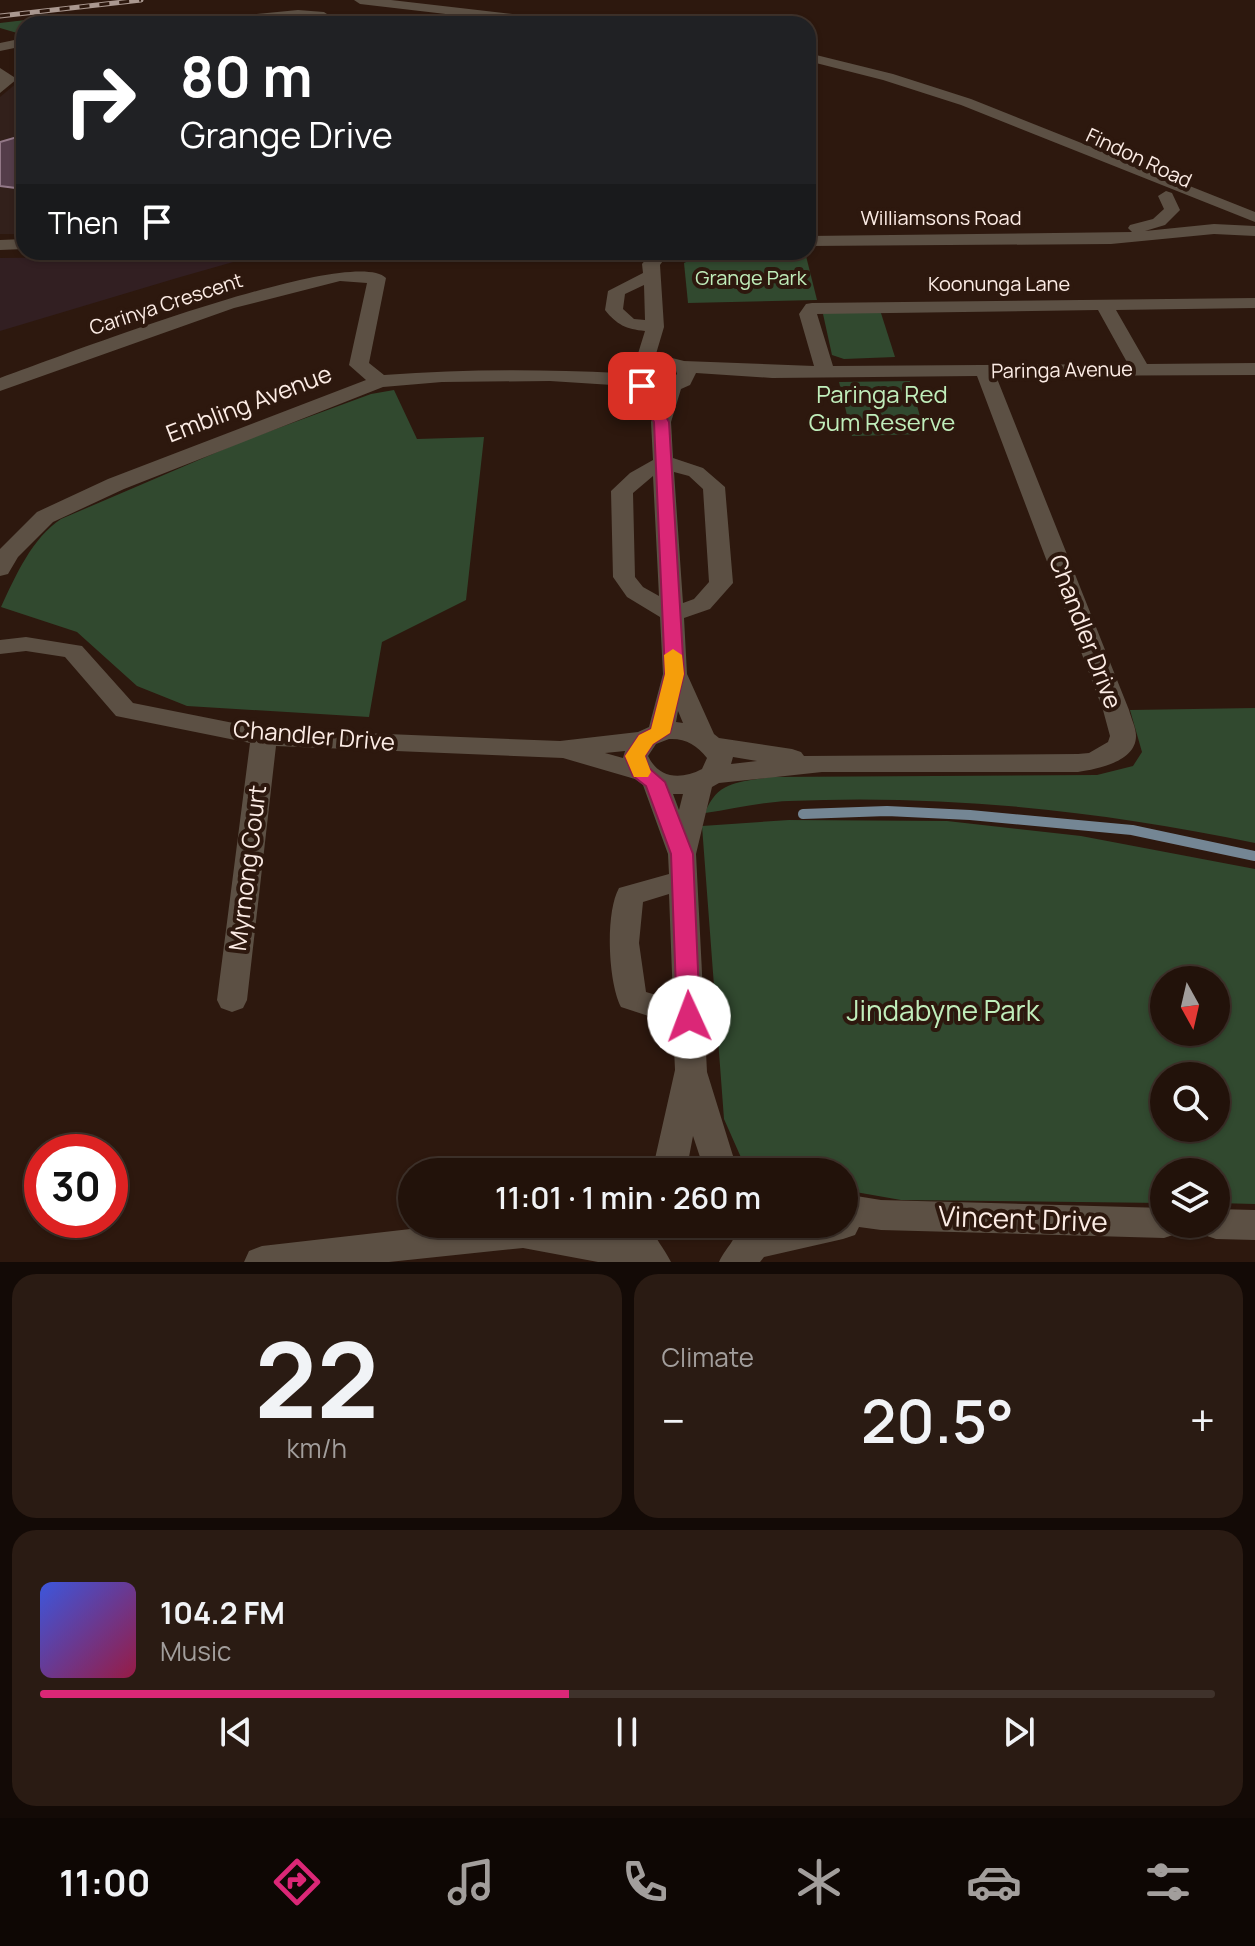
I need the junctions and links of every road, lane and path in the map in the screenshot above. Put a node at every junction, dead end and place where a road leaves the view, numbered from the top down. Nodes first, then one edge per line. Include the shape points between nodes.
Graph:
1 (360, 0) edge
2 (277, 16) edge
3 (324, 16) dead end
4 (496, 16) edge
5 (816, 59) edge
6 (0, 72) edge
7 (0, 89) edge
8 (1008, 118) junction
9 (1166, 196) junction
10 (1210, 203) junction
11 (1255, 219) edge
12 (1220, 221) junction
13 (1255, 230) edge
14 (1074, 239) junction
15 (816, 241) edge
16 (655, 264) edge
17 (1255, 303) edge
18 (1105, 306) junction
19 (655, 327) junction
20 (1255, 369) edge
21 (1141, 370) junction
22 (984, 371) junction
23 (825, 372) junction
24 (637, 373) junction
25 (678, 374) junction
26 (380, 381) junction
27 (0, 385) edge
28 (661, 422) junction
29 (664, 462) junction
30 (0, 569) edge
31 (672, 614) junction
32 (0, 647) edge
33 (675, 674) junction
34 (653, 736) junction
35 (264, 737) junction
36 (708, 741) junction
37 (560, 750) junction
38 (822, 763) junction
39 (647, 777) junction
40 (706, 779) junction
41 (682, 867) junction
42 (232, 1000) dead end
43 (689, 1017) junction
44 (691, 1070) junction
45 (672, 1158) edge
46 (717, 1158) edge
47 (858, 1211) edge
48 (881, 1215) junction
49 (858, 1221) edge
50 (1150, 1223) edge
51 (1230, 1224) edge
52 (1255, 1225) edge
53 (460, 1238) edge
54 (592, 1238) edge
55 (774, 1238) edge
56 (749, 1243) edge
57 (643, 1247) edge
58 (302, 1259) edge
59 (262, 1262) edge

1 - 4 street
2 - 3 street
5 - 8 street, Findon Road via 895,78
6 - 7 street via 10,76
8 - 9 street, Findon Road
8 - 10 street, Findon Road
9 - 12 street, Findon Road
9 - 14 street via 1172,210 1159,222
10 - 11 street, Findon Road
10 - 12 street
11 - 12 street
12 - 13 street, Williamsons Road
12 - 14 street, Williamsons Road via 1156,236
14 - 15 street, Williamsons Road
16 - 19 street
16 - 19 street via 617,291 614,310 629,324
17 - 18 street, Koonunga Lane
18 - 21 street
18 - 23 street, Koonunga Lane via 812,308 808,314
19 - 24 street
19 - 25 street
20 - 21 street, Paringa Avenue
21 - 22 street, Paringa Avenue
22 - 23 street, Paringa Avenue
22 - 38 street, Chandler Drive via 1116,710 1123,736 1120,747 1095,761 1078,763
23 - 25 street, Paringa Avenue
24 - 25 street
24 - 25 street
24 - 26 street, Embling Avenue
24 - 28 street
25 - 28 street
26 - 27 street, Carinya Crescent via 359,365 377,278 340,276 228,304
26 - 30 street, Embling Avenue via 45,517
28 - 29 street
29 - 31 street
29 - 31 street via 622,491 624,577 635,592
29 - 31 street via 696,472 714,487 721,583 702,604
31 - 33 street
32 - 35 street, Chandler Drive via 26,644 73,651 125,710
33 - 34 street
33 - 36 street
34 - 36 street via 677,731
34 - 37 street, Chandler Drive
34 - 39 street via 635,756
35 - 37 street, Chandler Drive
35 - 42 street, Myrnong Court
36 - 38 street, Chandler Drive
36 - 40 street via 720,758
37 - 39 street, Chandler Drive
38 - 40 street, Chandler Drive
39 - 40 street via 677,787
39 - 41 street
40 - 41 street
41 - 43 street
41 - 43 street via 629,895 624,943 632,999
43 - 44 street
44 - 45 street
44 - 46 street
47 - 48 street, Vincent Drive
48 - 49 street, Vincent Drive
48 - 50 street, Vincent Drive
51 - 52 street
53 - 58 street
54 - 57 street
55 - 56 street, Vincent Drive
58 - 59 street

